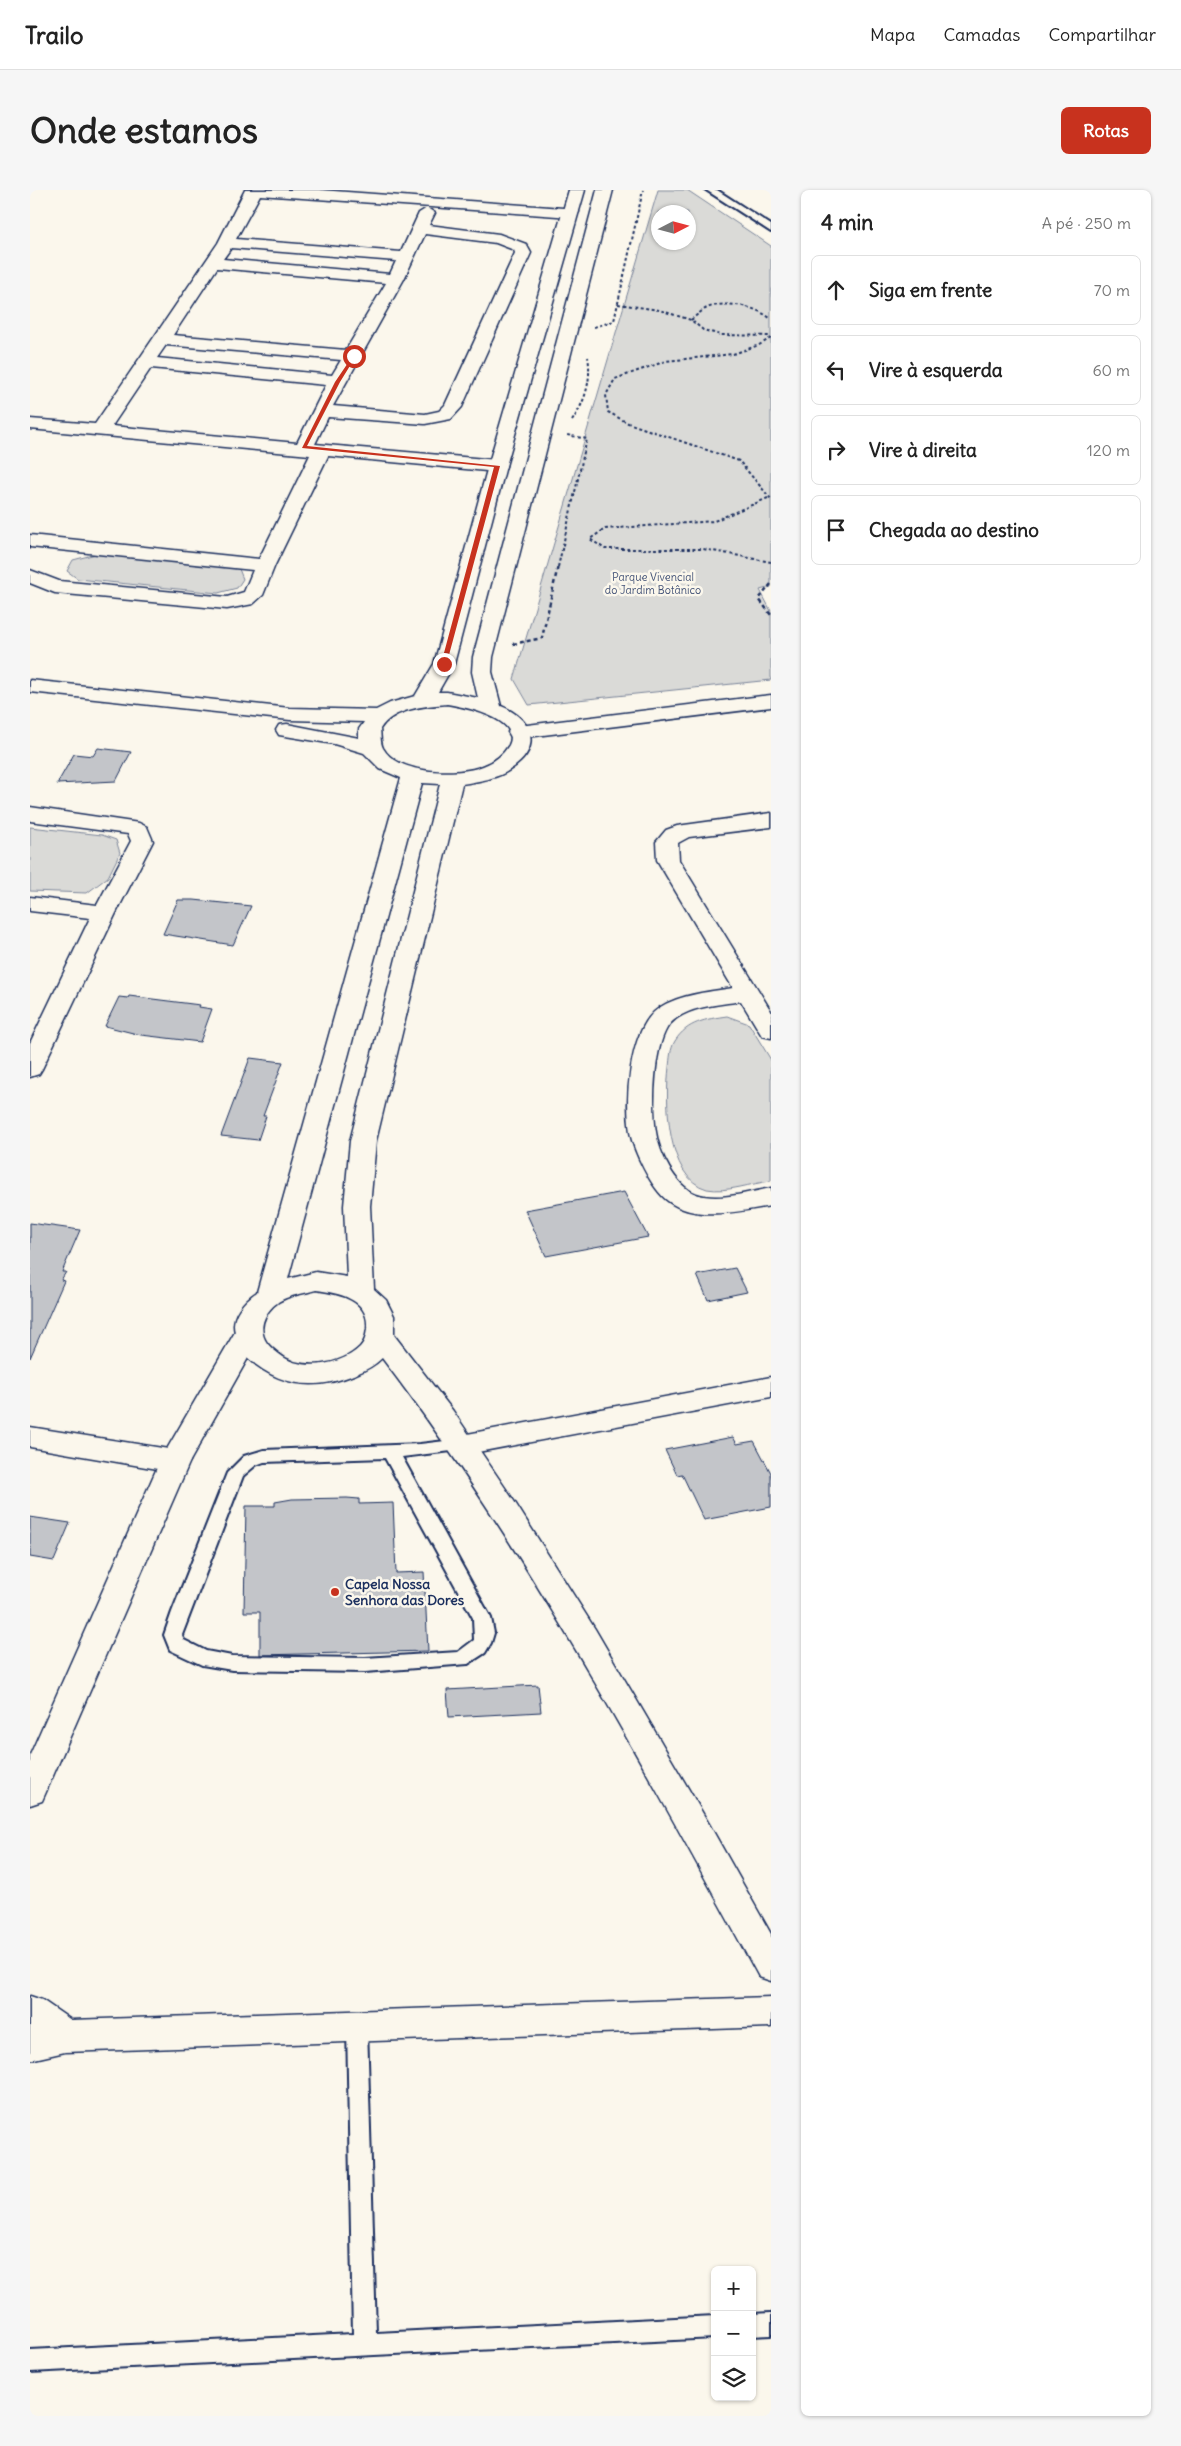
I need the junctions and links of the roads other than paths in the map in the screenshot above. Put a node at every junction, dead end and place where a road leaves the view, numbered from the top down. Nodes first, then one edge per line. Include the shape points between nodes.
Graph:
1 (254, 190) edge
2 (577, 190) edge
3 (605, 190) edge
4 (711, 190) edge
5 (414, 195) edge
6 (432, 202) junction
7 (571, 212) junction
8 (419, 228) junction
9 (771, 229) edge
10 (226, 243) junction
11 (405, 257) junction
12 (212, 263) junction
13 (396, 279) junction
14 (161, 339) junction
15 (354, 356) junction
16 (147, 362) junction
17 (338, 382) junction
18 (324, 411) junction
19 (30, 424) edge
20 (101, 429) junction
21 (313, 448) junction
22 (497, 466) junction
23 (30, 541) edge
24 (67, 545) junction
25 (265, 565) junction
26 (36, 579) edge
27 (30, 686) edge
28 (424, 699) junction
29 (30, 701) edge
30 (771, 701) edge
31 (491, 707) junction
32 (380, 716) junction
33 (519, 732) junction
34 (372, 748) junction
35 (413, 775) junction
36 (453, 778) junction
37 (30, 814) edge
38 (771, 820) edge
39 (30, 904) edge
40 (104, 913) junction
41 (749, 992) junction
42 (771, 1031) edge
43 (30, 1069) edge
44 (771, 1197) edge
45 (270, 1293) junction
46 (361, 1293) junction
47 (247, 1335) junction
48 (381, 1337) junction
49 (771, 1387) edge
50 (30, 1437) edge
51 (462, 1445) junction
52 (390, 1451) junction
53 (174, 1461) junction
54 (30, 1792) edge
55 (771, 1966) edge
56 (30, 2011) edge
57 (771, 2012) edge
58 (357, 2026) junction
59 (65, 2036) junction
60 (30, 2044) edge
61 (771, 2324) edge
62 (756, 2325) edge
63 (711, 2327) edge
64 (365, 2345) junction
65 (30, 2361) edge

1 - 5 street
1 - 10 street
2 - 7 street
3 - 31 street via 483,657 482,672
4 - 9 lane
5 - 6 street
6 - 7 street
6 - 8 street
7 - 22 street
8 - 11 street
8 - 18 street via 499,238 520,247 523,253 453,408 445,415 425,419
10 - 11 street
10 - 12 street
11 - 13 street
12 - 13 street
12 - 14 street
13 - 15 street
14 - 15 street
14 - 16 street
15 - 17 street
16 - 17 street
16 - 20 street
17 - 18 street
18 - 21 street
19 - 20 street
20 - 21 street
21 - 22 street
21 - 25 street
22 - 28 street via 444,664
23 - 24 street
24 - 25 street
24 - 26 street via 46,560
25 - 26 street via 253,595 237,602 65,588
27 - 32 street via 290,714
28 - 31 street via 470,700
28 - 32 street
29 - 34 street via 310,733
30 - 33 street
31 - 33 street via 509,718
32 - 34 street via 369,737
33 - 36 street via 520,745 512,757 497,768
34 - 35 street via 380,759
35 - 36 street
35 - 45 street
36 - 46 street via 363,1141 357,1206
37 - 40 street via 141,832 142,841
38 - 41 street via 685,831 667,842 668,860
39 - 40 street
40 - 43 street
41 - 42 street
41 - 44 street via 672,1010 661,1020 652,1036 641,1084 643,1134 666,1183 677,1195 693,1202 712,1203
45 - 46 street via 291,1284 316,1281 340,1284
45 - 47 street via 256,1305 248,1320
46 - 48 street via 375,1305 382,1321
47 - 48 street via 255,1352 273,1366 298,1374 325,1374 350,1367 370,1354
47 - 53 street
48 - 51 street
49 - 51 street
50 - 53 street
51 - 52 lane
51 - 55 street via 594,1656 684,1808
52 - 52 lane via 283,1455 250,1460 236,1472 181,1612 174,1635 177,1644 202,1658 273,1665 461,1659 483,1645 486,1631 482,1618
53 - 54 street
56 - 59 street
57 - 58 street
58 - 59 street
58 - 64 lane
59 - 60 street
61 - 62 lane
63 - 64 lane
64 - 65 lane

